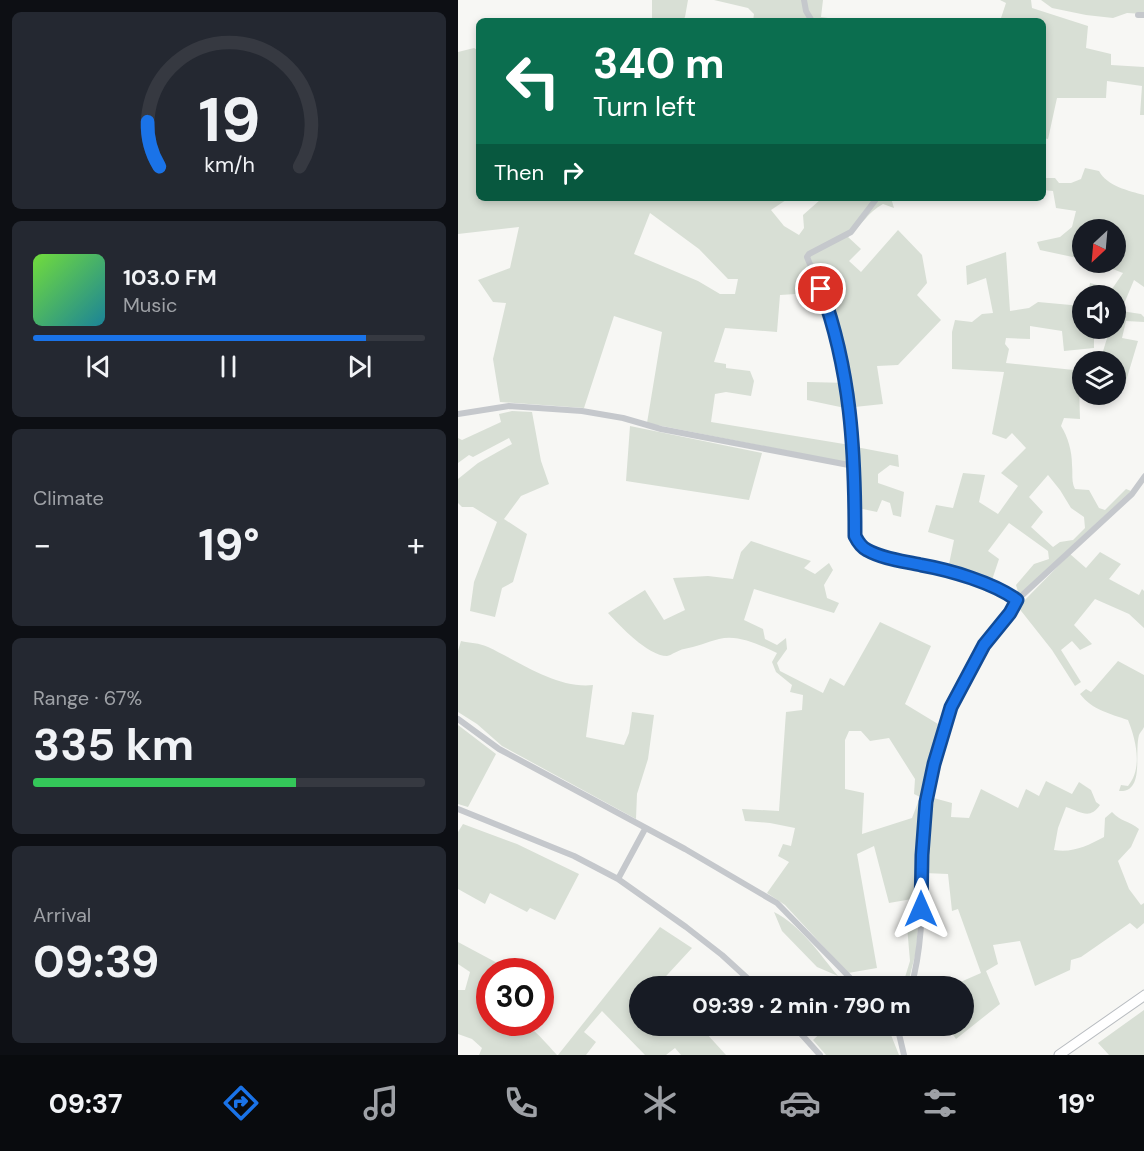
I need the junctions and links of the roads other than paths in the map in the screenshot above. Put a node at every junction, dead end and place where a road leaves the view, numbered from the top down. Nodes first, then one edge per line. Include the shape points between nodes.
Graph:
1 (804, 0) edge
2 (810, 18) edge
3 (875, 201) edge
4 (458, 414) edge
5 (854, 466) junction
6 (1145, 476) edge
7 (1017, 600) junction
8 (458, 718) edge
9 (458, 809) edge
10 (645, 829) junction
11 (618, 879) junction
12 (745, 976) edge
13 (848, 976) edge
14 (913, 976) edge
15 (1145, 995) edge
16 (803, 1036) edge
17 (899, 1036) edge
18 (820, 1055) edge
19 (904, 1055) edge
20 (1059, 1055) edge

1 - 2 street
3 - 5 street via 851,232 808,257 841,355
4 - 5 street via 509,406 582,411
5 - 7 street via 855,536 865,550 964,576
6 - 7 street via 1132,495
7 - 14 street via 984,645 957,695 934,764 924,828 920,945
8 - 10 street via 499,749
9 - 11 street via 574,855
10 - 11 street
10 - 13 street via 777,903
11 - 12 street via 686,927
15 - 20 main road
16 - 18 street
17 - 19 street

